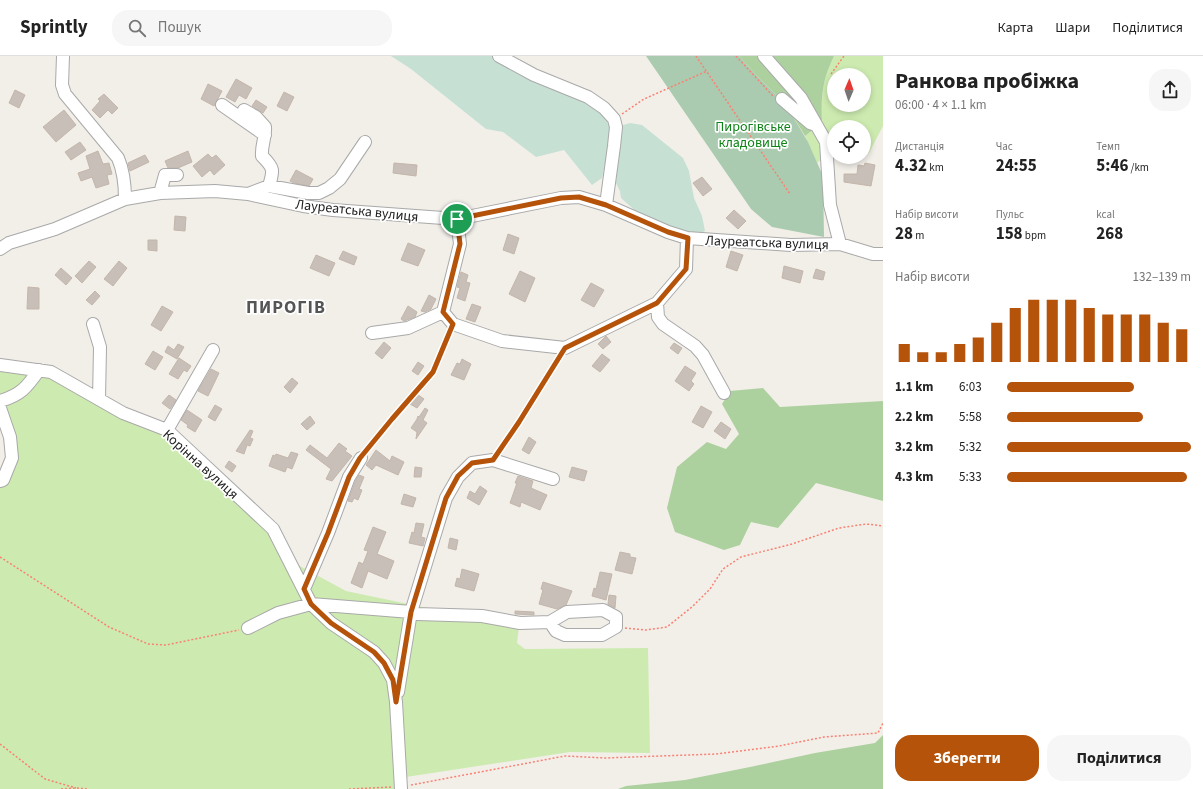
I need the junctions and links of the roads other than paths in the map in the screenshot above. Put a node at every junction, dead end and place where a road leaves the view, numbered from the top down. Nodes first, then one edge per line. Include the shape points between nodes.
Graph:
1 (63, 56) edge
2 (499, 56) edge
3 (764, 56) edge
4 (782, 99) road end
5 (222, 104) dead end
6 (244, 110) dead end
7 (817, 125) junction
8 (266, 136) junction
9 (365, 142) dead end
10 (178, 175) dead end
11 (269, 186) junction
12 (160, 192) junction
13 (248, 194) junction
14 (125, 199) junction
15 (606, 205) junction
16 (457, 219) junction
17 (688, 238) junction
18 (840, 244) junction
19 (0, 249) edge
20 (883, 254) edge
21 (657, 303) junction
22 (443, 312) junction
23 (93, 324) dead end
24 (372, 333) dead end
25 (213, 350) dead end
26 (0, 365) edge
27 (39, 370) junction
28 (724, 393) dead end
29 (99, 399) junction
30 (0, 401) edge
31 (0, 408) edge
32 (167, 430) junction
33 (360, 458) road end
34 (553, 479) dead end
35 (0, 482) edge
36 (304, 589) junction
37 (311, 604) junction
38 (411, 612) junction
39 (550, 622) junction
40 (248, 628) road end
41 (396, 702) junction
42 (401, 788) edge

1 - 14 street via 62,85 65,94 118,158 124,178
2 - 15 street via 534,75 588,97 614,119 616,127
3 - 7 street via 801,98
4 - 7 street via 810,123
5 - 8 street
6 - 8 street via 265,127
7 - 18 street via 826,142 830,205
8 - 11 street via 261,148 262,156 270,164 273,173
9 - 11 street via 340,179 329,188 318,193 308,193
10 - 12 street via 165,175
11 - 13 street
12 - 13 street, Лауреатська вулиця via 215,191
12 - 14 street, Лауреатська вулиця
13 - 16 street, Лауреатська вулиця via 333,210
14 - 19 street, Лауреатська вулиця via 55,229 9,243
15 - 16 street, Лауреатська вулиця via 579,197 561,198
15 - 17 street, Лауреатська вулиця
16 - 22 street via 460,244
17 - 18 street, Лауреатська вулиця via 792,245
17 - 21 street via 686,269
18 - 20 street, Лауреатська вулиця via 873,254
21 - 22 street via 565,348 502,341 453,324
21 - 28 street via 658,317 703,355
22 - 24 street via 408,328
23 - 29 street via 100,347
25 - 32 street
26 - 27 street, Корінна вулиця
27 - 29 street, Корінна вулиця via 51,372
27 - 30 street via 28,385 14,397
29 - 32 street, Корінна вулиця via 123,413
31 - 35 street via 10,437 12,458
32 - 36 street, Корінна вулиця via 273,529
33 - 36 street via 349,477
34 - 38 street via 493,460 472,463 458,476 446,498
36 - 37 street, Корінна вулиця
37 - 38 street
37 - 40 street via 278,613
37 - 41 street via 331,623 374,652 384,663 393,680
38 - 39 street via 482,616 520,623
38 - 41 street
39 - 39 street via 556,631 565,635 602,635 616,627 616,616 603,610 567,612
41 - 42 street

